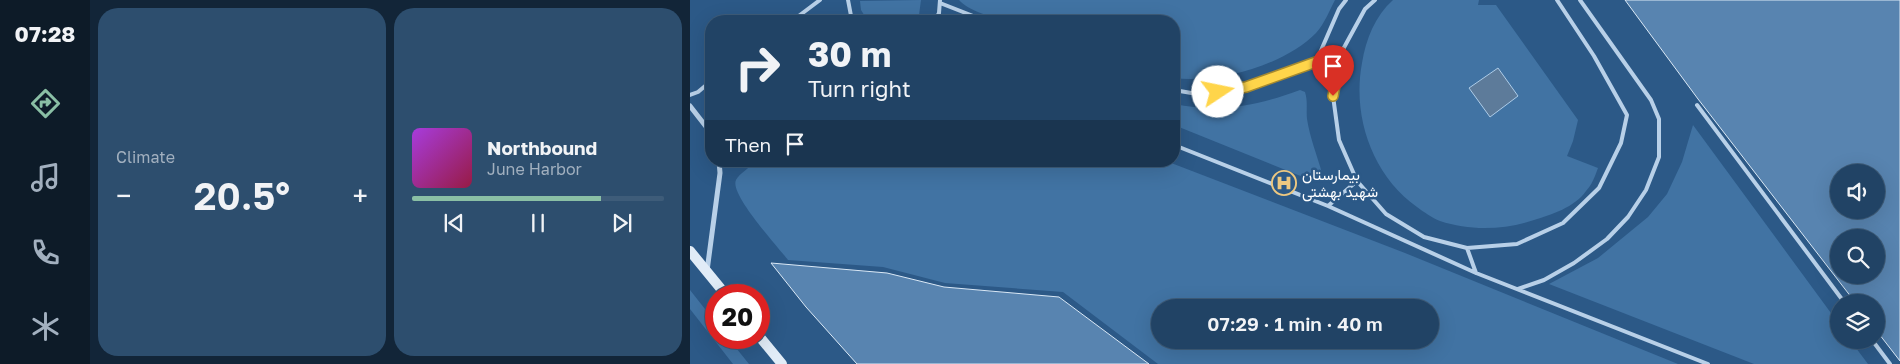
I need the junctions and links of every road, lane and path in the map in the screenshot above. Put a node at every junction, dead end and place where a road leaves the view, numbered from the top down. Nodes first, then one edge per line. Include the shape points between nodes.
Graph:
1 (820, 0) edge
2 (848, 0) edge
3 (1346, 0) edge
4 (1375, 0) edge
5 (1557, 0) edge
6 (1580, 0) edge
7 (940, 2) edge
8 (800, 15) edge
9 (851, 15) edge
10 (938, 15) edge
11 (971, 15) edge
12 (1341, 53) junction
13 (1316, 62) junction
14 (705, 86) edge
15 (1180, 91) edge
16 (690, 95) edge
17 (1697, 105) dead end
18 (690, 106) edge
19 (705, 125) edge
20 (1180, 147) edge
21 (720, 167) edge
22 (1357, 181) junction
23 (1328, 206) junction
24 (1467, 248) junction
25 (690, 251) edge
26 (707, 272) junction
27 (1476, 273) junction
28 (717, 284) edge
29 (1518, 289) junction
30 (1838, 294) edge
31 (770, 349) edge
32 (1879, 349) edge
33 (782, 364) edge
34 (1708, 364) edge
35 (1890, 364) edge

1 - 8 lane
2 - 9 lane
3 - 13 lane
4 - 12 lane via 1365,9
5 - 24 lane via 1627,115 1621,143 1599,188 1563,223 1517,244
6 - 29 lane via 1651,100 1659,119 1659,156 1646,190 1628,217 1606,239 1574,263 1544,280
7 - 10 lane
7 - 11 lane
12 - 13 lane
12 - 22 lane via 1333,96 1339,140
13 - 15 lane via 1246,87 1203,95
14 - 16 lane
17 - 30 lane
18 - 19 street
20 - 23 lane
21 - 26 street
22 - 23 lane
22 - 24 lane via 1394,219 1424,237
23 - 27 lane
24 - 27 lane
25 - 26 main road
26 - 28 main road
27 - 29 lane
29 - 34 lane
31 - 33 main road
32 - 35 lane

